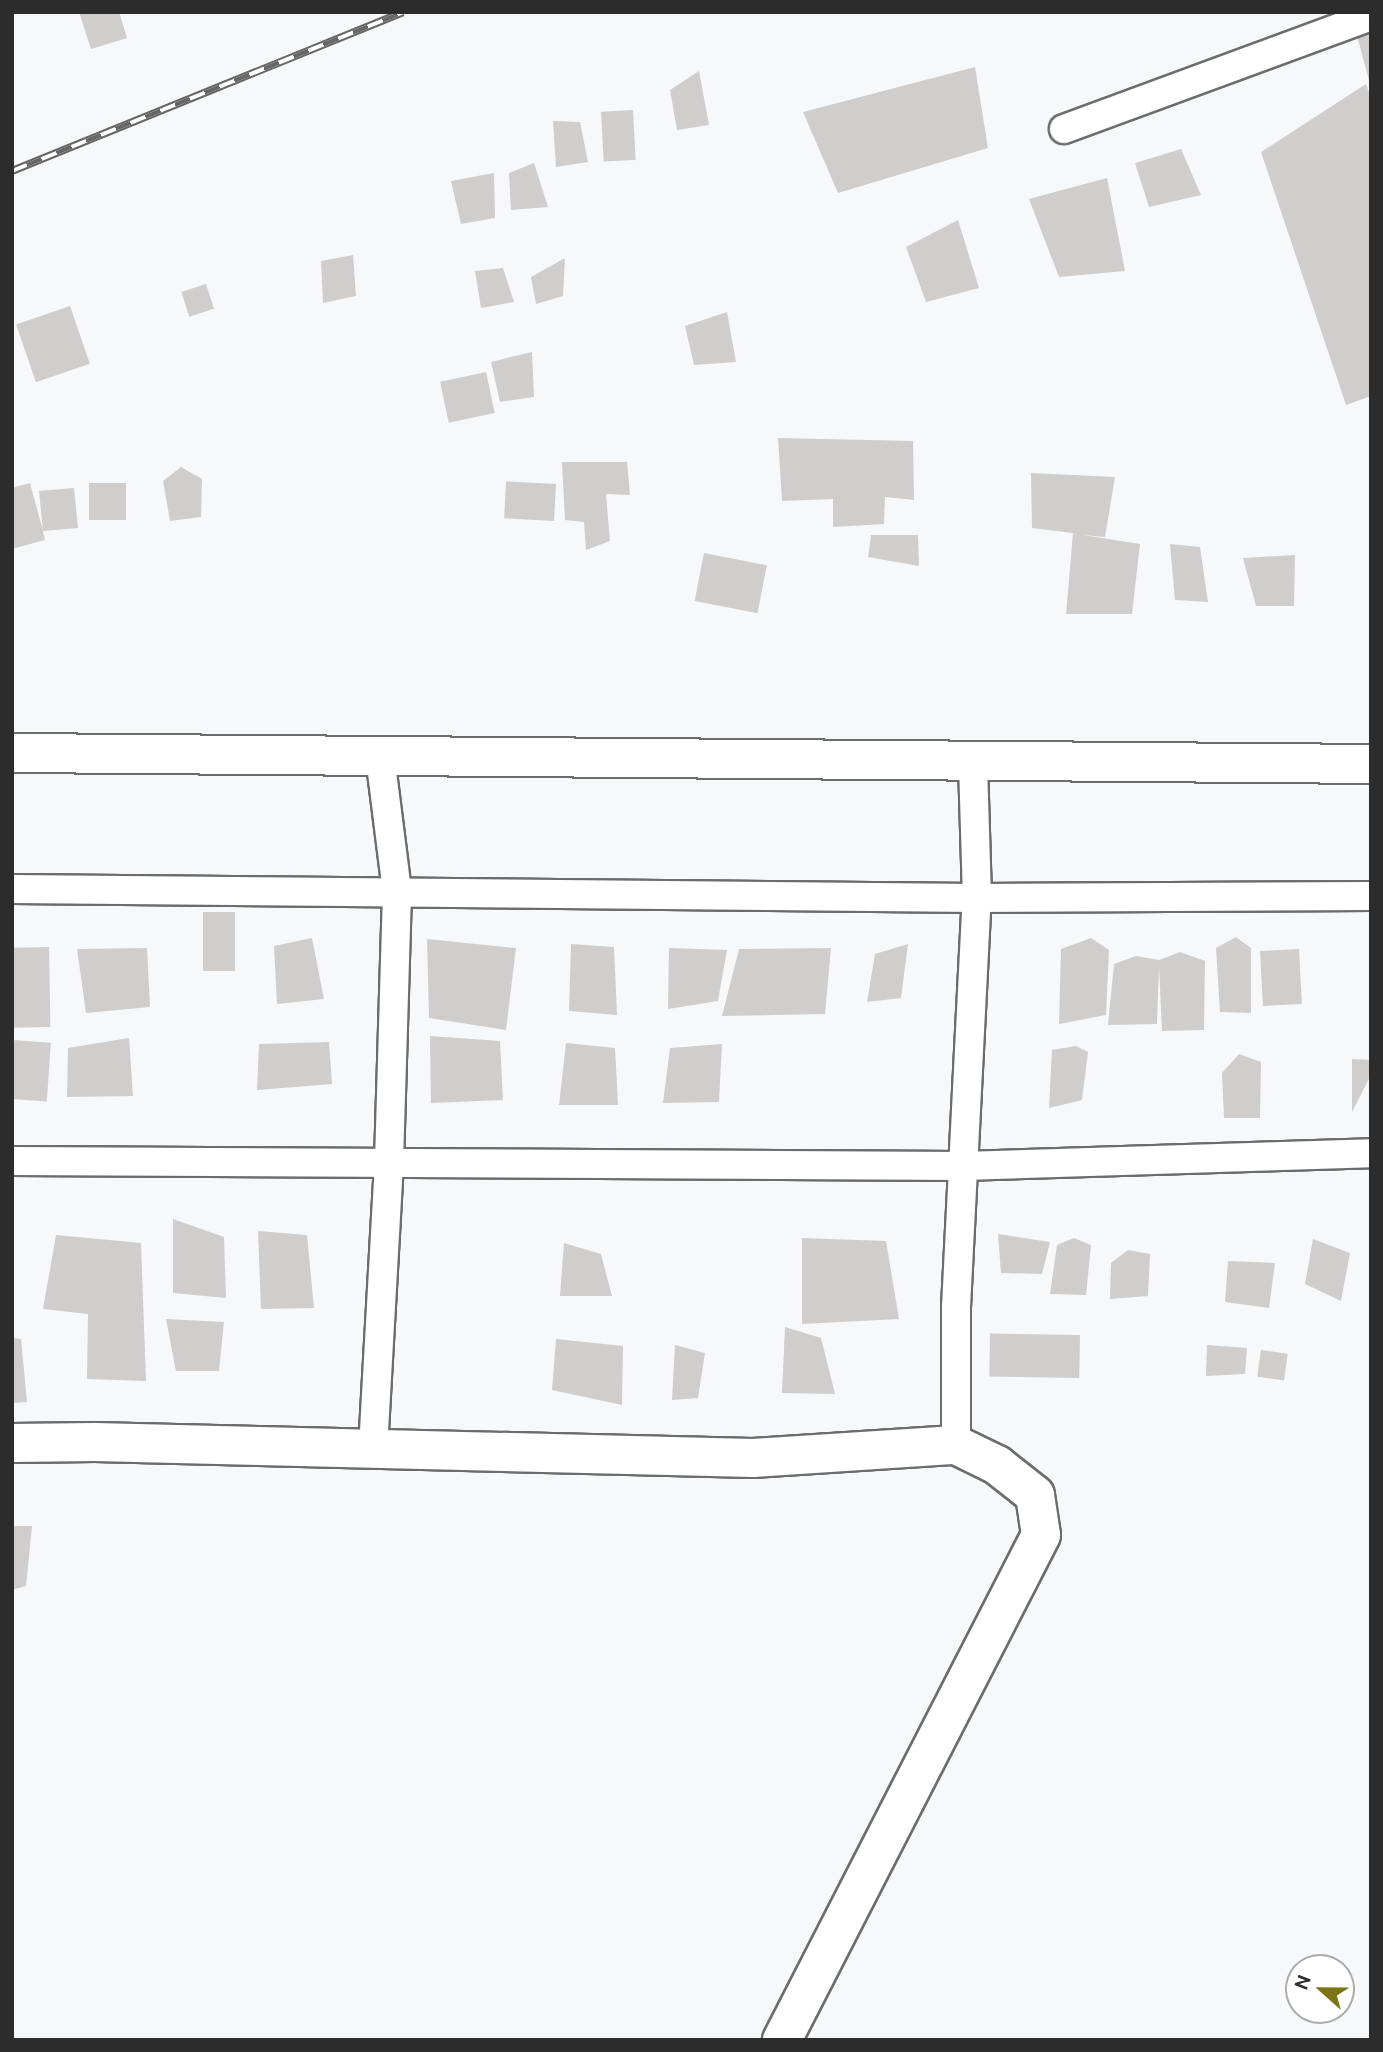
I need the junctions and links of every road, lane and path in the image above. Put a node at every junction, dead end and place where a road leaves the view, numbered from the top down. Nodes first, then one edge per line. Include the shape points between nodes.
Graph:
1 (1371, 16) edge
2 (1064, 128) dead end
3 (12, 753) edge
4 (380, 756) junction
5 (973, 761) junction
6 (1371, 764) edge
7 (12, 889) edge
8 (397, 891) junction
9 (1371, 896) edge
10 (977, 898) junction
11 (1371, 1153) edge
12 (12, 1161) edge
13 (388, 1162) junction
14 (963, 1166) junction
15 (12, 1443) edge
16 (956, 1445) junction
17 (373, 1449) junction
18 (782, 2040) edge

1 - 2 street
3 - 4 street
4 - 5 street
4 - 8 street
5 - 6 street
5 - 10 street
7 - 8 street
8 - 10 street
8 - 13 street
9 - 10 street
10 - 14 street
11 - 14 street
12 - 13 street
13 - 14 street
13 - 17 street
14 - 16 street
15 - 17 street
16 - 17 street via 753,1458
16 - 18 street via 997,1465 1035,1495 1041,1535

